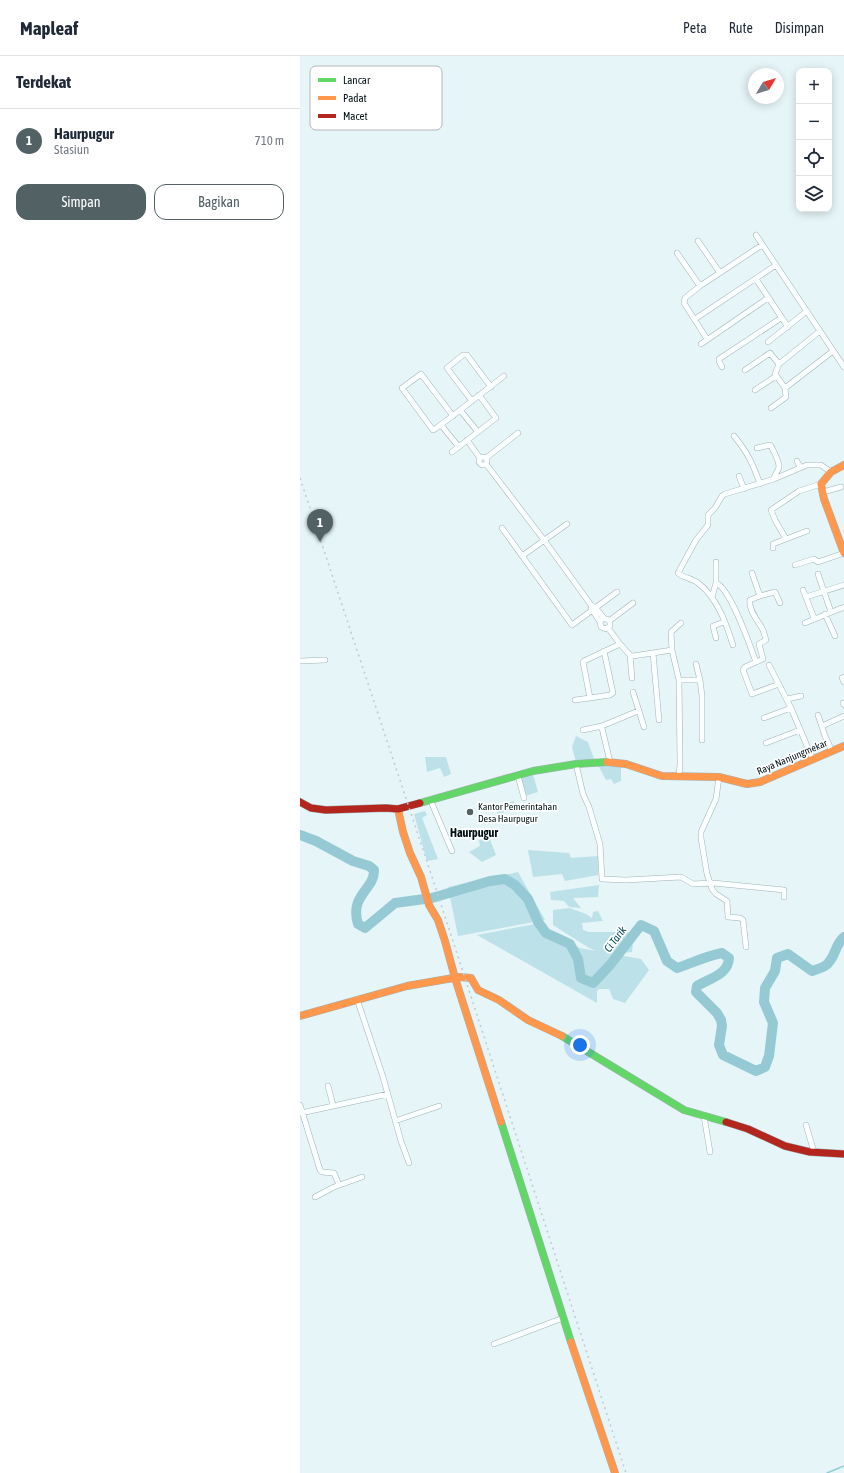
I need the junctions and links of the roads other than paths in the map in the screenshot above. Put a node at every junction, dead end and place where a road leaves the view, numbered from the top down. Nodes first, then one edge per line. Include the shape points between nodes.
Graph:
1 (756, 235) dead end
2 (698, 241) dead end
3 (762, 245) junction
4 (677, 253) dead end
5 (776, 265) junction
6 (720, 273) junction
7 (756, 279) junction
8 (700, 286) junction
9 (768, 298) junction
10 (807, 311) junction
11 (781, 318) junction
12 (695, 319) junction
13 (788, 327) junction
14 (820, 331) junction
15 (708, 338) junction
16 (768, 342) dead end
17 (701, 344) dead end
18 (833, 351) junction
19 (779, 364) junction
20 (722, 367) dead end
21 (844, 367) edge
22 (745, 370) dead end
23 (504, 376) dead end
24 (776, 376) junction
25 (491, 387) junction
26 (785, 388) junction
27 (755, 390) dead end
28 (479, 395) junction
29 (472, 401) junction
30 (771, 408) dead end
31 (460, 410) junction
32 (453, 416) junction
33 (441, 425) junction
34 (478, 432) junction
35 (518, 433) dead end
36 (734, 436) dead end
37 (467, 440) junction
38 (459, 447) junction
39 (757, 448) dead end
40 (452, 452) dead end
41 (480, 458) junction
42 (486, 458) junction
43 (798, 460) dead end
44 (486, 464) junction
45 (844, 465) edge
46 (800, 467) junction
47 (831, 472) junction
48 (739, 476) dead end
49 (774, 480) junction
50 (760, 484) junction
51 (821, 484) junction
52 (841, 487) dead end
53 (744, 489) junction
54 (823, 492) junction
55 (567, 524) dead end
56 (502, 528) dead end
57 (807, 531) dead end
58 (841, 538) edge
59 (786, 539) junction
60 (544, 540) junction
61 (773, 548) dead end
62 (844, 553) edge
63 (522, 556) junction
64 (716, 562) dead end
65 (795, 565) dead end
66 (752, 573) dead end
67 (818, 574) dead end
68 (716, 583) junction
69 (844, 585) edge
70 (802, 590) dead end
71 (617, 592) dead end
72 (823, 592) junction
73 (760, 596) junction
74 (712, 597) junction
75 (806, 597) junction
76 (633, 603) dead end
77 (780, 603) dead end
78 (844, 607) edge
79 (594, 609) junction
80 (831, 612) junction
81 (825, 614) junction
82 (814, 618) junction
83 (604, 620) junction
84 (724, 622) junction
85 (805, 622) dead end
86 (681, 623) dead end
87 (608, 628) junction
88 (835, 636) dead end
89 (716, 638) dead end
90 (620, 644) junction
91 (733, 645) dead end
92 (672, 650) junction
93 (604, 651) junction
94 (762, 652) junction
95 (653, 653) junction
96 (753, 654) junction
97 (630, 655) junction
98 (325, 660) dead end
99 (300, 661) edge
100 (756, 662) junction
101 (696, 664) dead end
102 (769, 665) dead end
103 (844, 675) edge
104 (632, 678) dead end
105 (679, 680) junction
106 (700, 680) junction
107 (844, 682) edge
108 (779, 684) junction
109 (633, 692) dead end
110 (800, 696) dead end
111 (590, 698) junction
112 (787, 699) junction
113 (575, 700) dead end
114 (791, 708) junction
115 (638, 711) junction
116 (818, 715) dead end
117 (844, 716) edge
118 (764, 718) dead end
119 (659, 720) dead end
120 (602, 726) junction
121 (822, 726) junction
122 (644, 727) dead end
123 (583, 730) dead end
124 (800, 730) junction
125 (702, 740) dead end
126 (766, 743) dead end
127 (844, 746) edge
128 (832, 751) junction
129 (813, 760) junction
130 (610, 762) junction
131 (576, 764) junction
132 (518, 776) junction
133 (679, 776) junction
134 (719, 777) junction
135 (524, 798) dead end
136 (430, 799) junction
137 (300, 802) edge
138 (398, 808) junction
139 (452, 852) dead end
140 (710, 883) junction
141 (784, 896) dead end
142 (746, 947) dead end
143 (455, 978) junction
144 (357, 999) junction
145 (300, 1016) edge
146 (328, 1086) dead end
147 (388, 1094) junction
148 (300, 1105) edge
149 (333, 1105) junction
150 (439, 1106) dead end
151 (301, 1112) edge
152 (704, 1116) junction
153 (395, 1120) junction
154 (806, 1125) dead end
155 (710, 1152) dead end
156 (814, 1152) junction
157 (844, 1154) edge
158 (409, 1162) dead end
159 (362, 1177) dead end
160 (339, 1185) junction
161 (315, 1198) dead end
162 (563, 1318) junction
163 (494, 1344) dead end
164 (615, 1473) edge

1 - 3 street
2 - 6 street
3 - 5 street
3 - 6 street
4 - 8 street
5 - 7 street
5 - 10 street
6 - 8 street
7 - 9 street
7 - 12 street
8 - 12 street via 684,300
9 - 11 street
9 - 15 street
10 - 13 street
10 - 14 street
11 - 13 street
11 - 20 street via 719,359
12 - 15 street
13 - 16 street
14 - 18 street
14 - 19 street
15 - 17 street
18 - 21 street
18 - 26 street
19 - 22 street via 770,354
19 - 24 street
23 - 25 street
24 - 26 street
24 - 27 street
25 - 28 street
25 - 29 street via 466,355 463,355 447,368
26 - 30 street via 786,396
28 - 29 street
28 - 34 street via 496,418
29 - 31 street
31 - 32 street
31 - 34 street
32 - 33 street
32 - 33 street via 420,374 402,388 433,430
33 - 38 street
34 - 37 street
35 - 42 street
36 - 50 street via 751,460
37 - 38 street
37 - 41 street
38 - 40 street
39 - 49 street via 771,446 779,468
41 - 42 street
41 - 44 street via 479,463
42 - 44 street
43 - 46 street
44 - 60 street
45 - 47 street
46 - 47 street via 816,464
46 - 49 street
47 - 51 street
48 - 53 street
49 - 50 street
50 - 53 street
51 - 54 street
51 - 59 street via 799,491 771,510
52 - 54 street
53 - 74 street via 722,496 715,508 709,512 708,525 696,540 679,571 679,575 697,582
54 - 58 street
55 - 60 street
56 - 63 street
57 - 59 street
58 - 62 street
59 - 61 street via 773,544
60 - 63 street
60 - 79 street
62 - 65 street via 818,562 814,559
63 - 79 street via 571,624
64 - 68 street
66 - 73 street
67 - 72 street
68 - 74 street
68 - 96 street via 722,588 742,624
69 - 72 street
70 - 75 street
71 - 79 street
72 - 75 street
72 - 80 street
73 - 77 street via 774,592
73 - 94 street via 749,602 766,640 760,644
74 - 84 street
75 - 82 street
76 - 83 street
78 - 80 street
79 - 83 street
80 - 81 street
81 - 82 street
81 - 88 street
82 - 85 street
83 - 87 street via 610,624
83 - 87 street via 600,626
84 - 89 street via 713,626
84 - 91 street
86 - 92 street via 670,635
87 - 90 street
90 - 93 street
90 - 97 street
92 - 95 street
92 - 105 street
93 - 111 street via 584,662
93 - 111 street via 613,693
94 - 96 street
94 - 100 street via 763,659
95 - 97 street
95 - 119 street
96 - 100 street
97 - 104 street
98 - 99 street
100 - 108 street via 743,668 752,694
101 - 106 street
102 - 108 street
103 - 107 street
105 - 106 street
105 - 133 street
106 - 125 street
108 - 112 street
109 - 115 street
110 - 112 street
111 - 113 street
112 - 114 street
114 - 118 street
114 - 124 street
115 - 120 street
115 - 122 street
116 - 121 street
117 - 121 street
120 - 123 street
120 - 130 street
121 - 128 street
124 - 126 street
124 - 129 street
127 - 128 street, Raya Nanjungmekar
128 - 129 street, Raya Nanjungmekar
129 - 134 street, Raya Nanjungmekar via 760,782 747,784
130 - 131 street
130 - 133 street via 626,764 662,776
131 - 132 street
131 - 140 street via 600,844 602,879 681,877 693,884
132 - 135 street
132 - 136 street
133 - 134 street
134 - 140 street via 716,799 701,834
136 - 138 street
136 - 139 street
137 - 138 street via 311,808 326,810
138 - 143 street via 405,838 429,905 438,920
140 - 141 street via 784,890
140 - 142 street via 714,892 726,901 728,916 743,920
143 - 144 street via 407,986
143 - 152 street via 471,978 478,990 499,1000 528,1020 553,1031 684,1110
143 - 162 street
144 - 145 street
144 - 147 street
146 - 149 street
147 - 149 street
147 - 153 street
148 - 151 street
149 - 151 street
150 - 153 street
151 - 160 street via 320,1170 334,1173
152 - 155 street
152 - 156 street via 748,1129 785,1146
153 - 158 street
154 - 156 street
156 - 157 street
159 - 160 street
160 - 161 street
162 - 163 street
162 - 164 street

